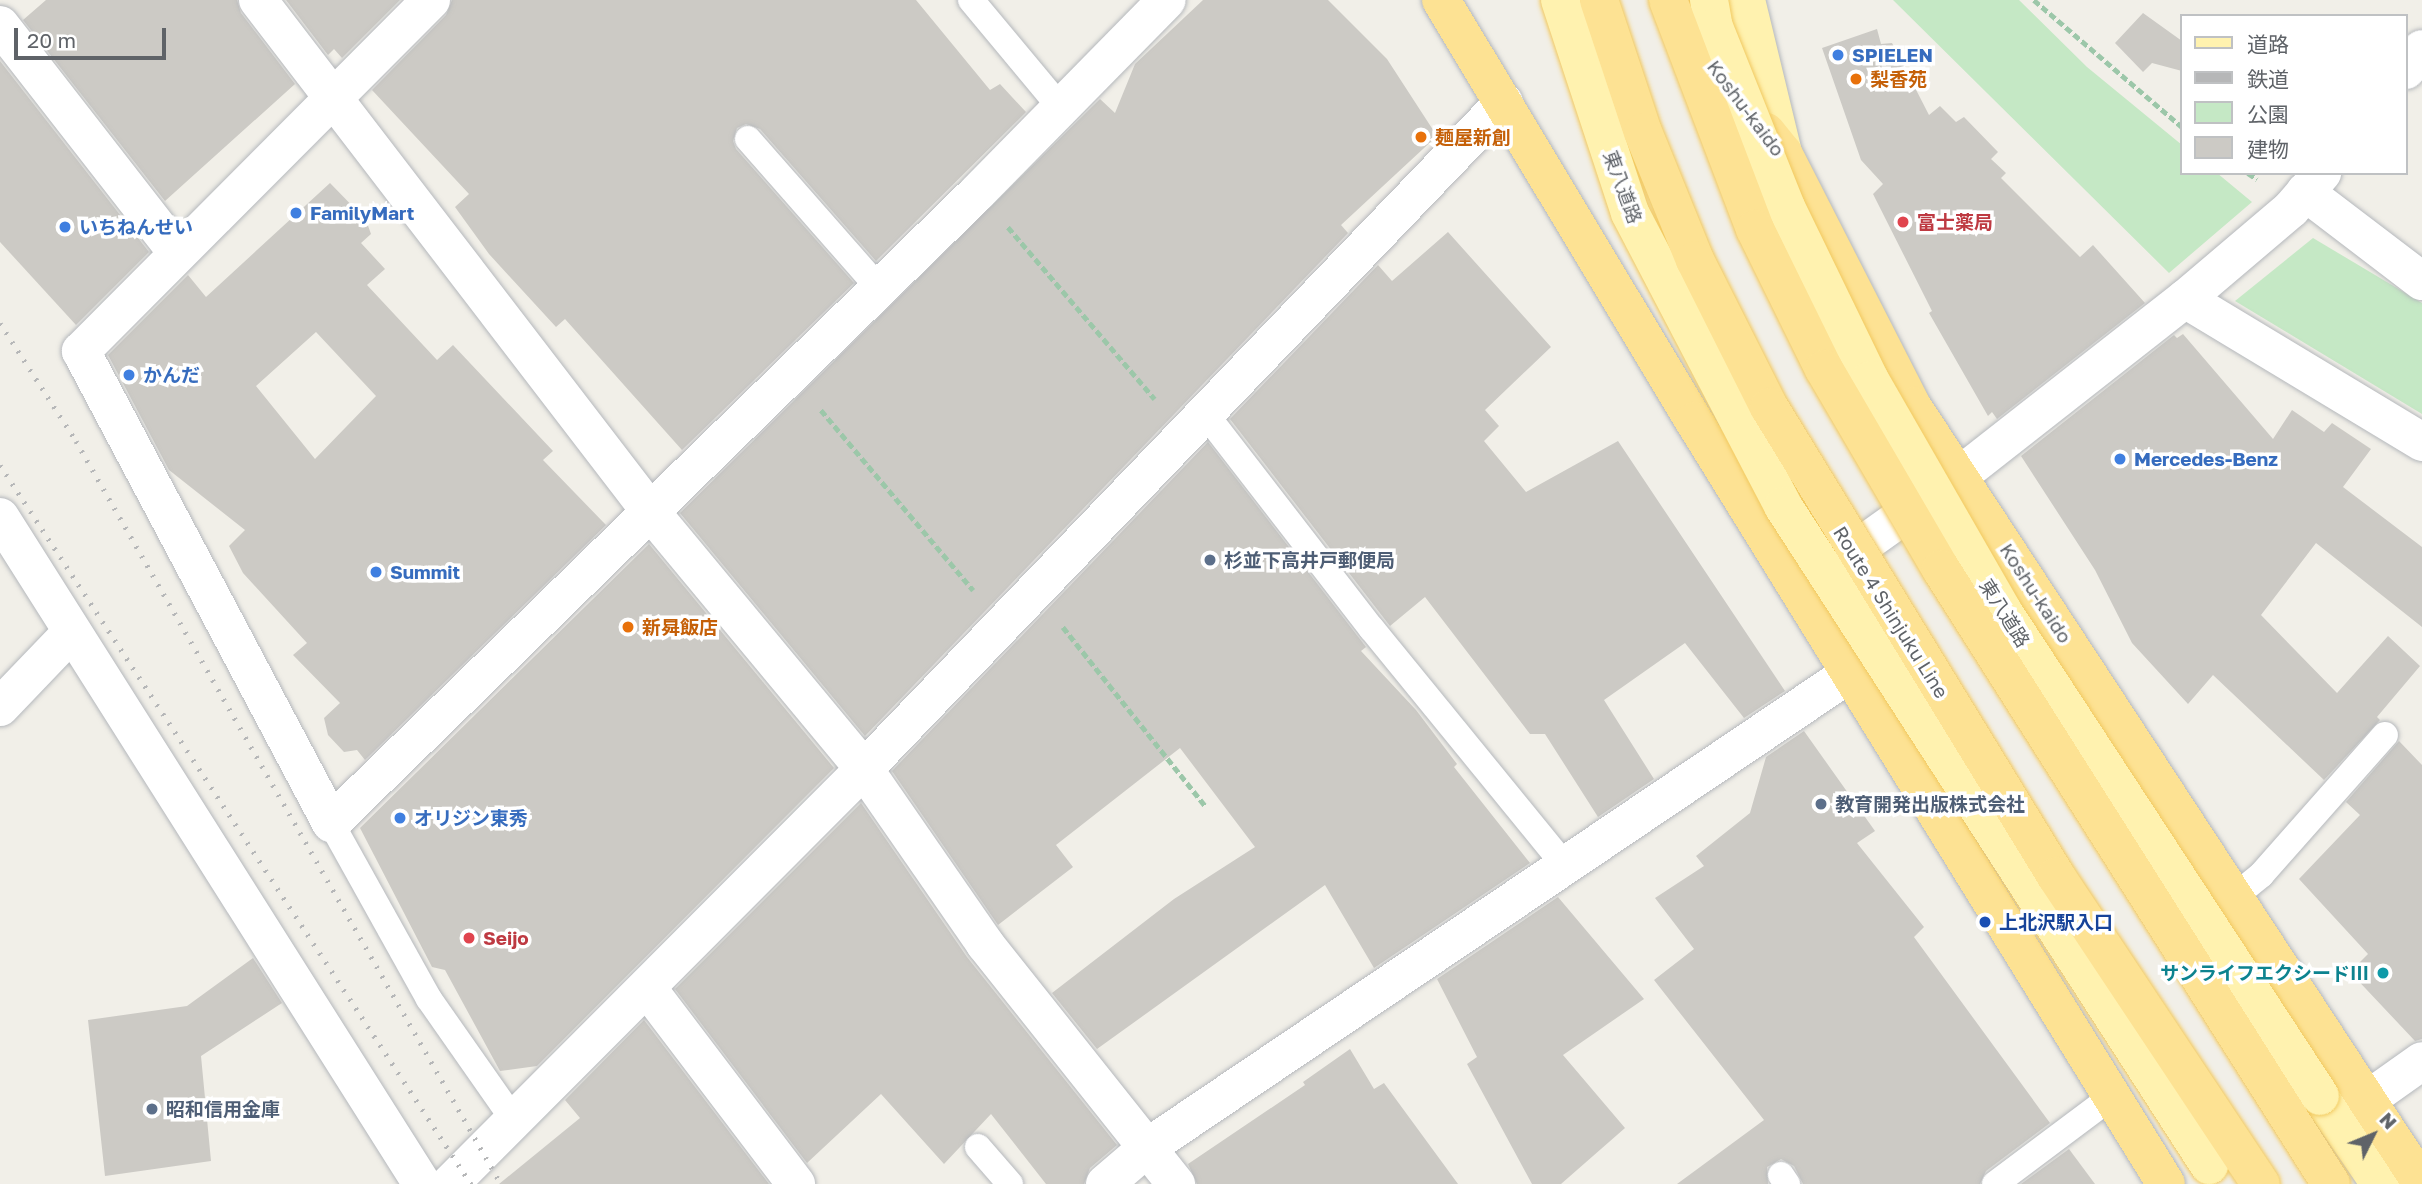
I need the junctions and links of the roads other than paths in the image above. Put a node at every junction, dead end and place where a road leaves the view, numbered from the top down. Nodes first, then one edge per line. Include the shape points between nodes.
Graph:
1 (258, 0) edge
2 (431, 0) edge
3 (971, 0) edge
4 (1167, 0) edge
5 (1441, 0) edge
6 (1454, 0) edge
7 (1560, 0) edge
8 (1600, 0) edge
9 (1660, 0) edge
10 (1668, 0) edge
11 (1709, 0) edge
12 (1746, 0) edge
13 (0, 25) edge
14 (2422, 48) edge
15 (1472, 50) junction
16 (2408, 67) edge
17 (334, 94) junction
18 (1503, 102) junction
19 (1061, 108) junction
20 (748, 139) dead end
21 (1783, 153) junction
22 (2313, 183) edge
23 (176, 251) junction
24 (2422, 281) edge
25 (879, 288) junction
26 (2185, 299) junction
27 (1194, 422) junction
28 (2422, 442) edge
29 (1959, 476) junction
30 (650, 511) junction
31 (0, 517) edge
32 (1800, 590) junction
33 (72, 632) junction
34 (1849, 674) junction
35 (0, 707) edge
36 (2385, 735) dead end
37 (864, 769) junction
38 (331, 823) junction
39 (1565, 866) junction
40 (2234, 897) junction
41 (648, 989) junction
42 (2422, 1061) edge
43 (2110, 1098) junction
44 (2368, 1100) junction
45 (513, 1119) junction
46 (978, 1147) dead end
47 (1148, 1147) junction
48 (2214, 1175) edge
49 (422, 1184) edge
50 (450, 1184) edge
51 (796, 1184) edge
52 (1010, 1184) edge
53 (1105, 1184) edge
54 (1176, 1184) edge
55 (1994, 1184) edge
56 (2166, 1184) edge
57 (2261, 1184) edge
58 (2331, 1184) edge
59 (2380, 1184) edge
60 (2422, 1184) edge

1 - 17 street
2 - 17 street
3 - 19 lane
4 - 19 street
5 - 15 highway
6 - 15 main road
7 - 48 main road, 東八道路, bridge via 1630,213 1783,506
8 - 57 highway, Route 4 Shinjuku Line, bridge via 1643,132 1695,261 1769,407 2056,876
9 - 21 highway, Koshu-kaido
10 - 58 highway, bridge via 1755,229 1824,369 1941,569
11 - 59 main road, 東八道路, bridge via 1714,27 1786,207 1870,380 2004,613
12 - 21 main road
13 - 23 street
14 - 16 street
15 - 18 highway
17 - 23 street
17 - 30 street
18 - 27 street
18 - 32 highway
19 - 25 street
20 - 25 lane
21 - 29 highway, Koshu-kaido via 1912,406
22 - 24 street
22 - 26 street via 2291,209
23 - 38 street via 81,351
25 - 30 street
26 - 28 street
26 - 29 street
27 - 37 street
27 - 39 lane via 1372,629
29 - 32 street
29 - 40 highway, Koshu-kaido
30 - 37 street
30 - 38 street
31 - 33 street
32 - 34 highway
33 - 35 street
33 - 49 street
34 - 39 street
34 - 43 highway
36 - 40 lane via 2261,875
37 - 41 street
37 - 47 street via 985,944
38 - 45 lane via 429,999
39 - 47 street
40 - 44 highway, Koshu-kaido
41 - 45 street
41 - 51 street
42 - 44 street
43 - 55 lane
43 - 56 highway
44 - 60 highway, Koshu-kaido
45 - 50 street
46 - 52 lane
47 - 53 street
47 - 54 street

